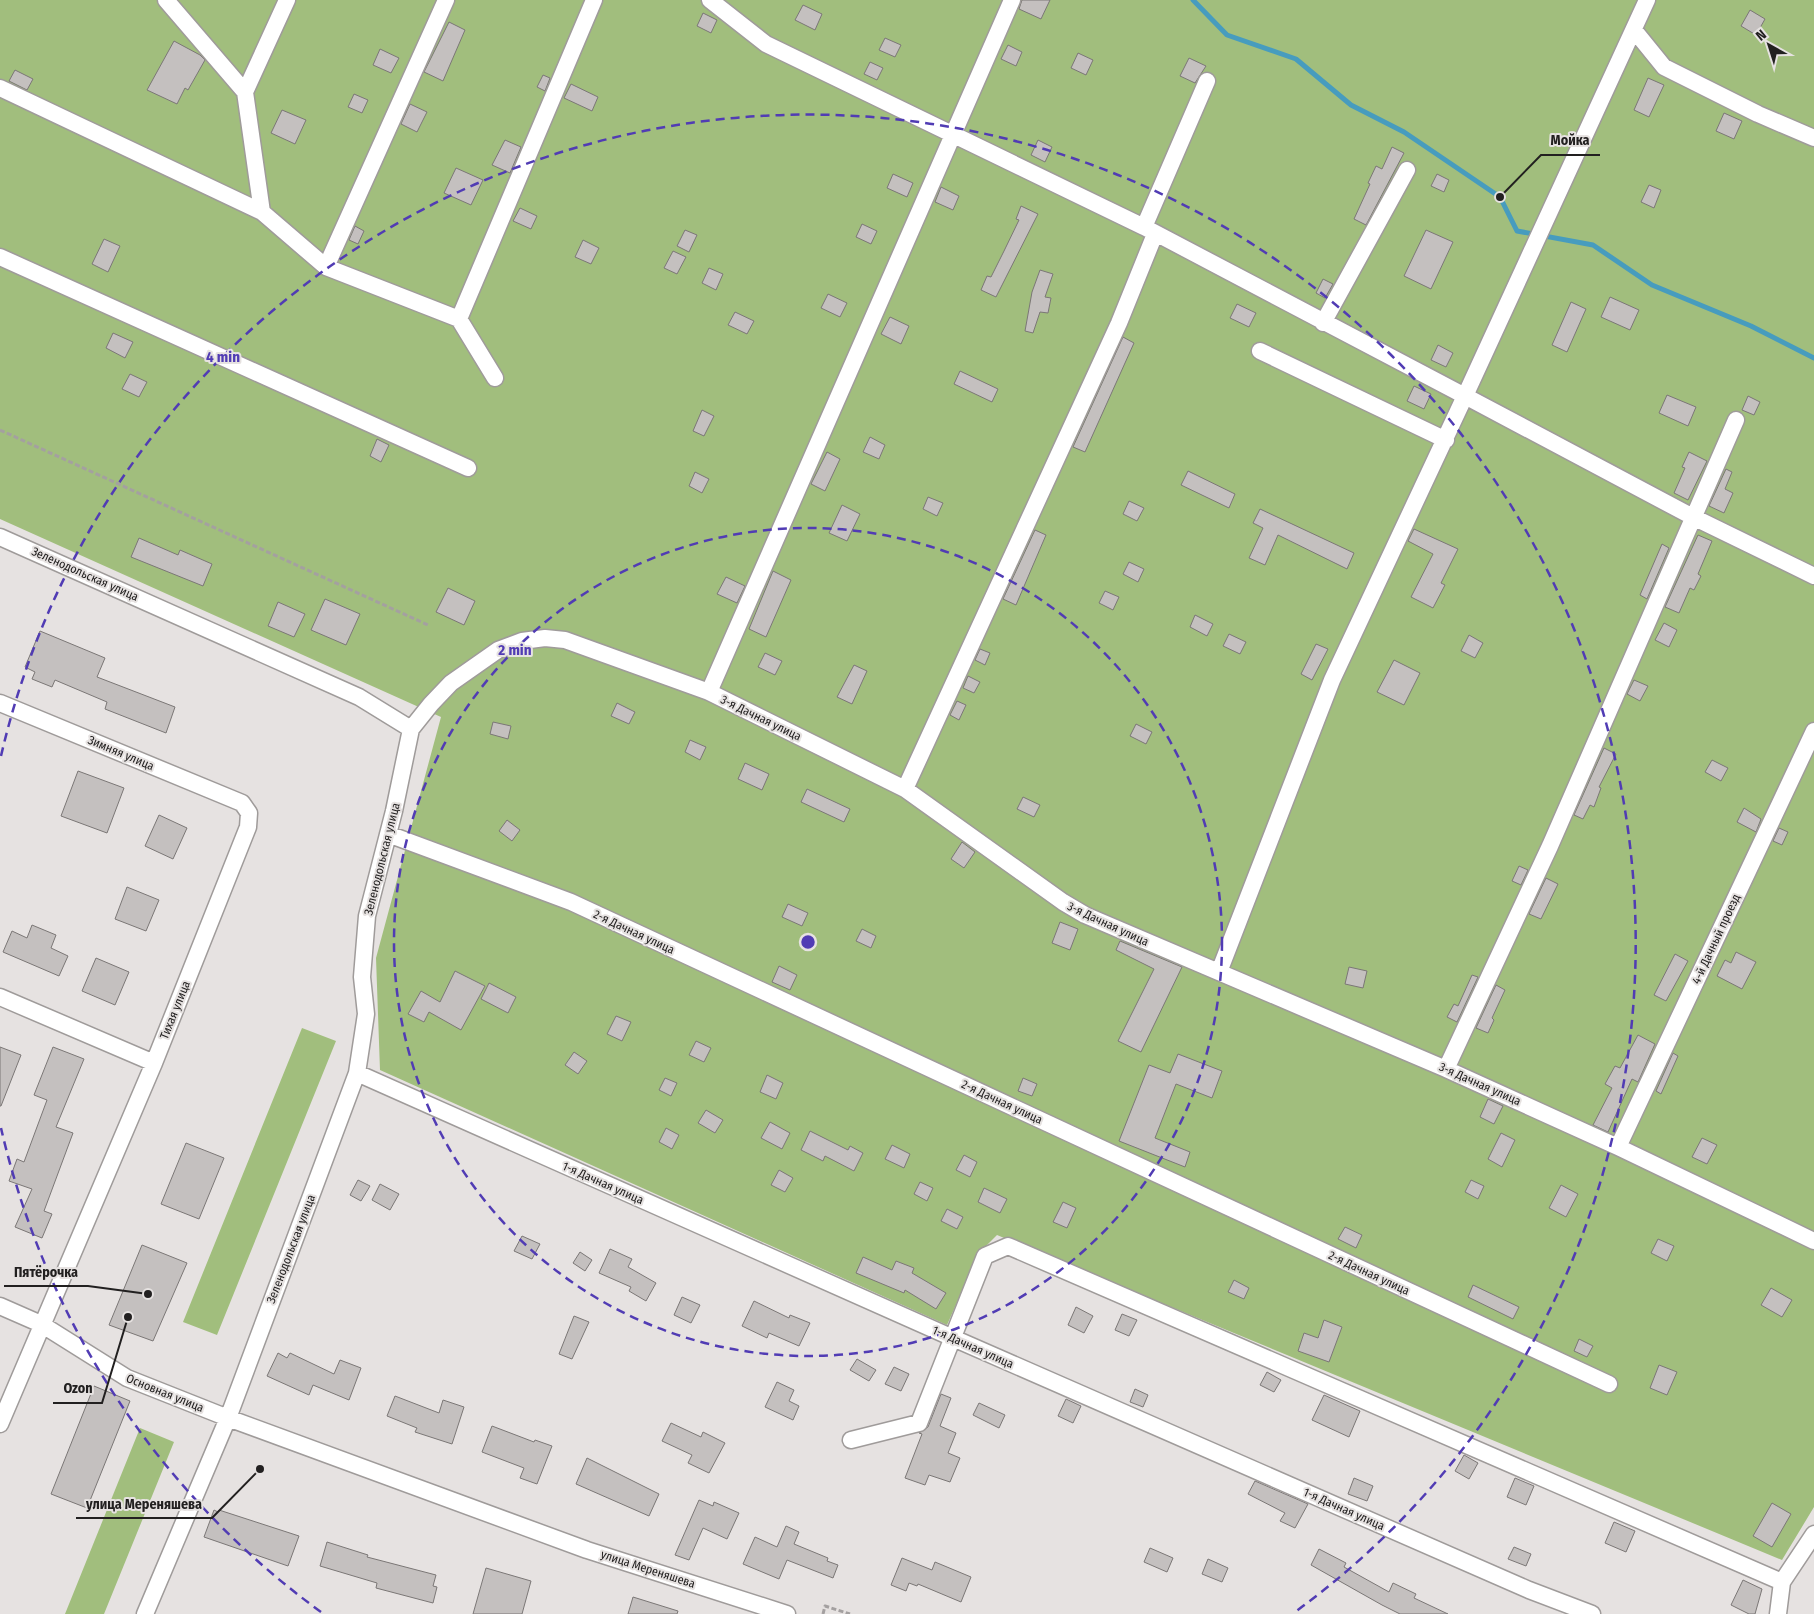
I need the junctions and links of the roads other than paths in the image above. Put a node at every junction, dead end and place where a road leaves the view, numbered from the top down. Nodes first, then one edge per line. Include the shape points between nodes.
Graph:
1 (166, 0) edge
2 (287, 0) edge
3 (446, 0) edge
4 (594, 0) edge
5 (710, 0) edge
6 (1012, 0) edge
7 (1647, 0) edge
8 (1634, 30) junction
9 (1207, 81) dead end
10 (0, 88) edge
11 (245, 92) junction
12 (951, 136) junction
13 (1814, 138) edge
14 (1407, 170) dead end
15 (262, 212) junction
16 (1149, 230) junction
17 (0, 257) edge
18 (326, 267) junction
19 (459, 319) junction
20 (1323, 323) junction
21 (1260, 350) dead end
22 (494, 378) dead end
23 (1465, 396) junction
24 (1736, 420) dead end
25 (1446, 440) junction
26 (468, 468) dead end
27 (1693, 517) junction
28 (0, 536) edge
29 (1814, 576) edge
30 (709, 692) junction
31 (0, 702) edge
32 (411, 730) junction
33 (1814, 731) edge
34 (905, 789) junction
35 (242, 803) joint
36 (388, 834) junction
37 (1219, 972) junction
38 (0, 997) edge
39 (154, 1063) junction
40 (1446, 1069) junction
41 (357, 1073) junction
42 (1618, 1147) junction
43 (1814, 1241) edge
44 (0, 1306) edge
45 (41, 1324) junction
46 (953, 1338) junction
47 (1609, 1384) dead end
48 (228, 1418) junction
49 (0, 1424) edge
50 (851, 1440) dead end
51 (1814, 1534) edge
52 (1782, 1582) junction
53 (145, 1614) edge
54 (787, 1614) edge
55 (1592, 1614) edge
56 (1778, 1614) edge

1 - 11 street
2 - 11 street
3 - 18 street
4 - 19 street
5 - 12 street via 766,44
6 - 12 street
7 - 8 street
8 - 13 street via 1664,67
8 - 23 street
9 - 16 street
10 - 15 street
11 - 15 street
12 - 16 street
12 - 30 street
14 - 20 street
15 - 18 street
16 - 20 street
16 - 34 street via 1119,323
17 - 26 street
18 - 19 street
19 - 22 street
20 - 23 street
21 - 25 street
23 - 25 street
23 - 27 street
24 - 27 street
25 - 37 street via 1332,680
27 - 29 street
27 - 40 street via 1550,846
28 - 32 street, Зеленодольская улица via 359,697
30 - 32 street, 3-я Дачная улица via 565,640 522,640 471,667 431,704
30 - 34 street, 3-я Дачная улица
31 - 35 street, Зимняя улица
32 - 36 street, Зеленодольская улица
33 - 42 street, 4-й Дачный проезд
34 - 37 street, 3-я Дачная улица via 1085,915
35 - 39 street, Тихая улица via 249,813 248,827
36 - 41 street, Зеленодольская улица via 366,916 362,977 366,1014
36 - 47 street, 2-я Дачная улица via 571,902
37 - 40 street, 3-я Дачная улица
38 - 39 street
39 - 45 street, Тихая улица
40 - 42 street, 3-я Дачная улица
41 - 46 street, 1-я Дачная улица
41 - 48 street, Зеленодольская улица
42 - 43 street, 3-я Дачная улица
44 - 45 street, Основная улица
45 - 48 street, Основная улица via 127,1378
45 - 49 street, Тихая улица
46 - 50 street via 919,1423
46 - 52 street via 985,1256 1008,1246
46 - 55 street, 1-я Дачная улица via 1529,1590
48 - 53 street, Зеленодольская улица
48 - 54 street, улица Мереняшева via 587,1550
51 - 52 street
52 - 56 street

